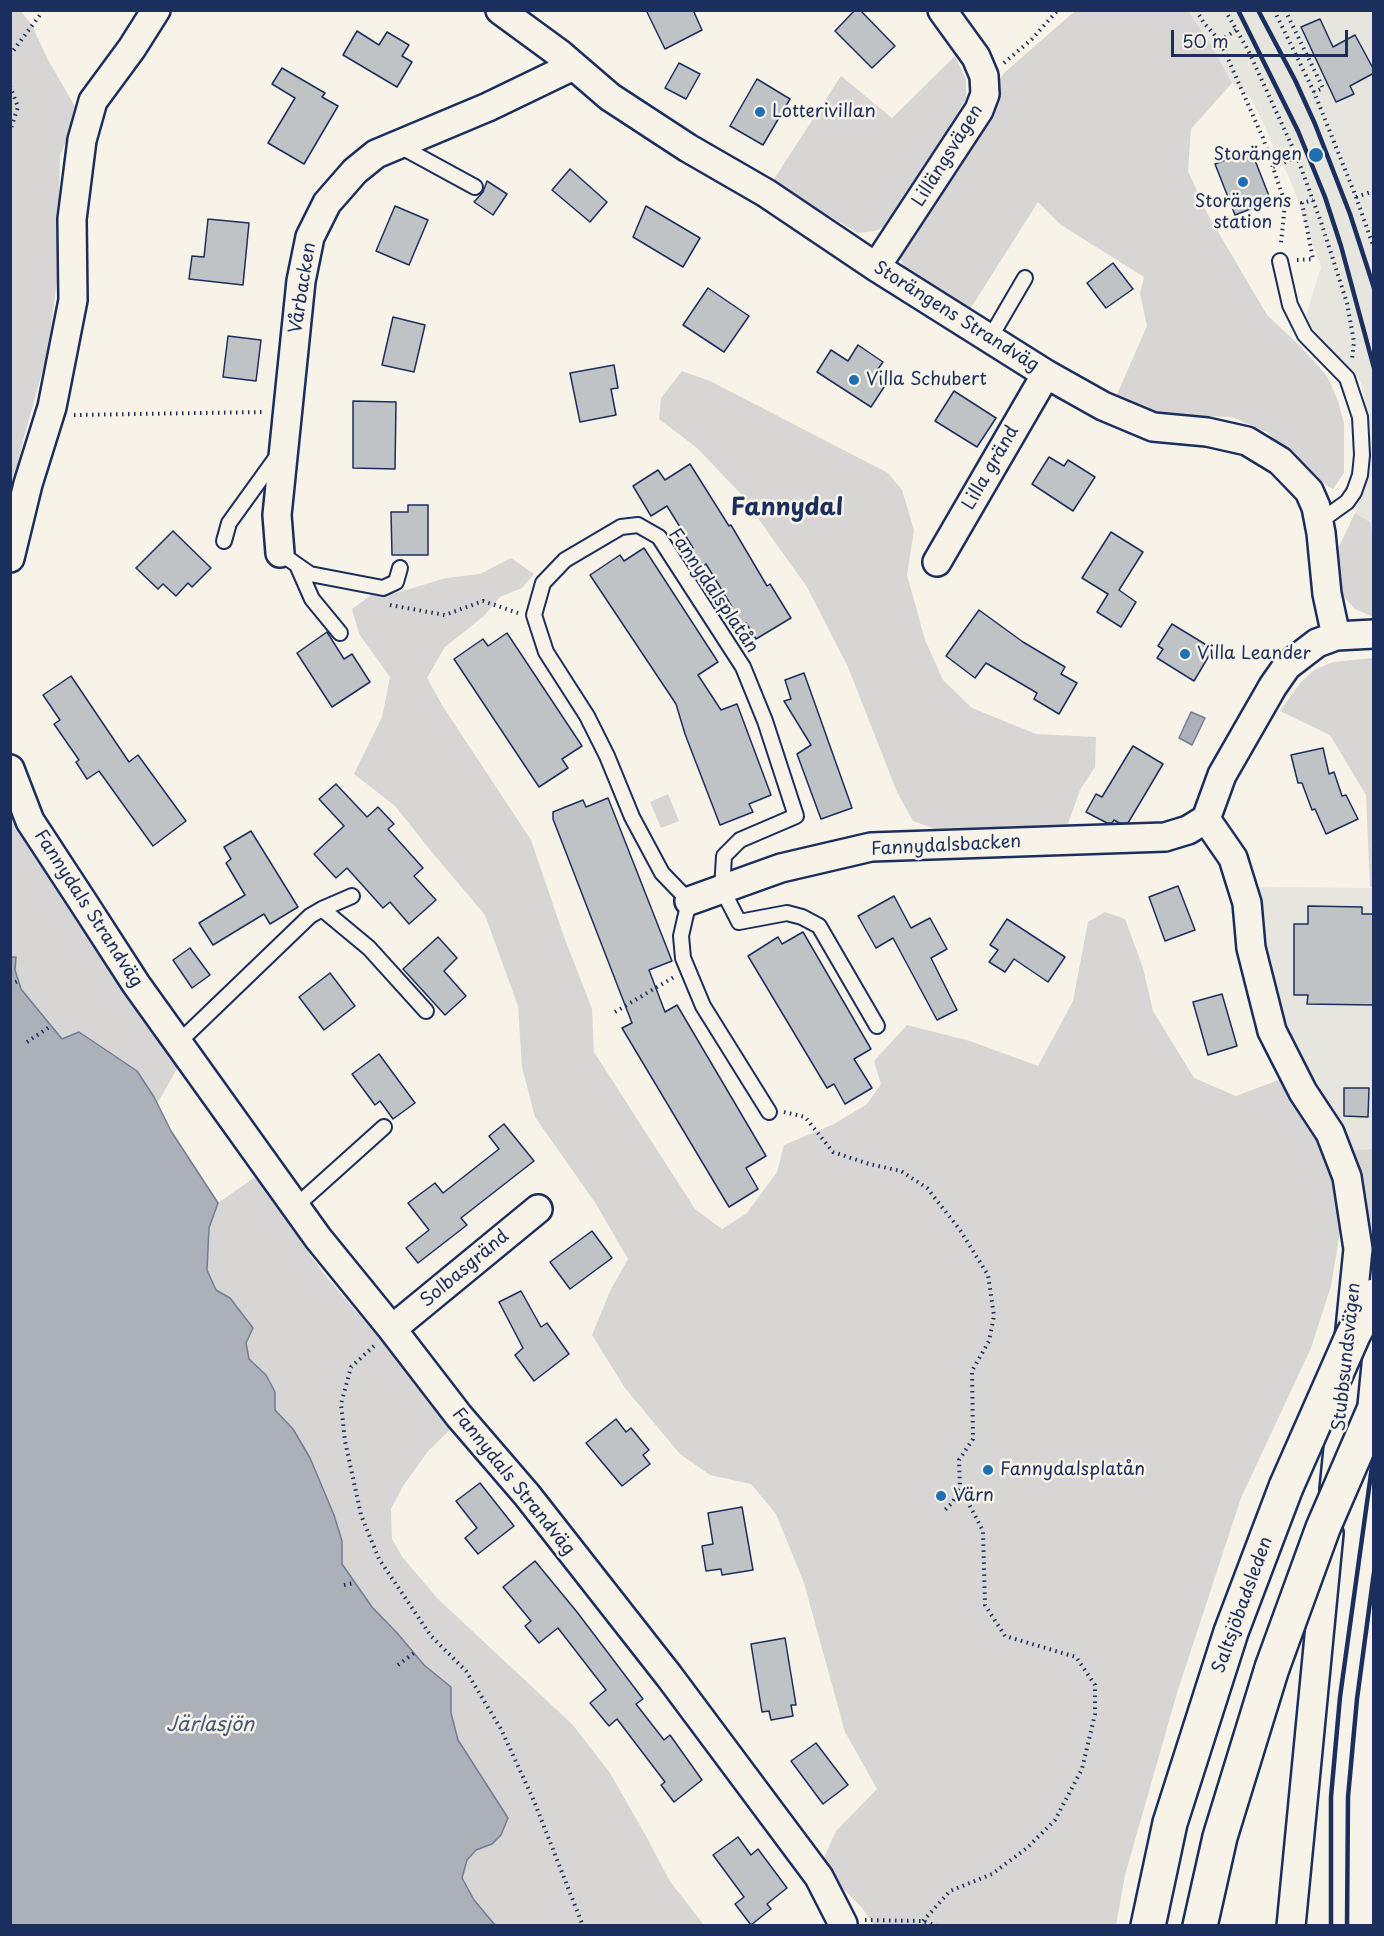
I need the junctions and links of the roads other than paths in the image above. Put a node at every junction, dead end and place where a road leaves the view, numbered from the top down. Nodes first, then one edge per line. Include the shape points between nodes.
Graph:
1 (156, 10) edge
2 (500, 10) edge
3 (942, 10) edge
4 (573, 66) junction
5 (398, 145) junction
6 (475, 187) dead end
7 (1280, 261) road end
8 (876, 267) junction
9 (1025, 278) dead end
10 (990, 338) junction
11 (1046, 375) junction
12 (284, 447) junction
13 (1320, 522) junction
14 (224, 541) dead end
15 (10, 558) edge
16 (289, 559) junction
17 (937, 562) dead end
18 (400, 568) dead end
19 (340, 633) dead end
20 (1374, 634) edge
21 (1336, 636) junction
22 (10, 769) edge
23 (1206, 819) junction
24 (722, 889) junction
25 (352, 896) dead end
26 (689, 901) junction
27 (322, 909) junction
28 (426, 1011) dead end
29 (877, 1026) dead end
30 (178, 1042) junction
31 (769, 1112) dead end
32 (384, 1127) dead end
33 (296, 1206) junction
34 (538, 1209) dead end
35 (1374, 1296) edge
36 (392, 1329) junction
37 (1374, 1410) edge
38 (843, 1923) road end
39 (1148, 1926) edge
40 (1200, 1926) edge
41 (1291, 1926) edge

1 - 15 street via 93,101 82,140 72,219 73,300 49,416
2 - 4 street, Storängens Strandväg
3 - 8 street, Lillängsvägen via 976,57 984,76 985,94 979,110
4 - 5 street, Vårbacken
4 - 8 street, Storängens Strandväg via 610,97 766,193
5 - 6 lane
5 - 12 street, Vårbacken via 376,154 355,171 327,203 310,237 301,281
7 - 13 lane via 1290,305 1305,335 1347,378 1359,417 1360,476 1347,502
8 - 10 street, Storängens Strandväg
9 - 10 lane
10 - 11 street, Storängens Strandväg
11 - 13 street, Storängens Strandväg via 1153,427 1207,432 1247,441 1280,461 1309,491
11 - 17 street, Lilla gränd
12 - 14 lane via 230,523
12 - 16 street, Vårbacken via 277,515
13 - 21 street, Storängens Strandväg via 1327,594
16 - 18 lane via 310,574 383,588 396,582
16 - 19 lane via 312,599
20 - 21 street
21 - 23 street via 1317,643 1287,666 1222,776
22 - 30 street, Fannydals Strandväg via 30,821
23 - 24 street, Fannydalsbacken via 1166,837 871,848 782,867
23 - 41 street, Stubbsundsvägen via 1233,858 1247,903 1251,948 1272,1031 1303,1092 1330,1133 1347,1177 1358,1249
24 - 26 street, Fannydalsbacken
24 - 26 lane, Fannydalsplatån via 724,856 740,840 796,816 743,667 658,537 630,524 565,560 543,583 534,615 546,652 587,716 632,817 663,873
24 - 29 lane via 739,922 787,914 819,926
25 - 27 lane
26 - 31 lane via 681,936 683,958 703,1006
27 - 28 lane via 369,948
27 - 30 lane
30 - 33 street, Fannydals Strandväg
32 - 33 lane
33 - 36 street, Fannydals Strandväg
34 - 36 street, Solbasgränd
35 - 39 highway, Saltsjöbadsleden, bridge via 1286,1487 1231,1632 1170,1823
36 - 38 street, Fannydals Strandväg via 669,1676 819,1877
37 - 40 highway, bridge via 1323,1528 1272,1668 1220,1837

